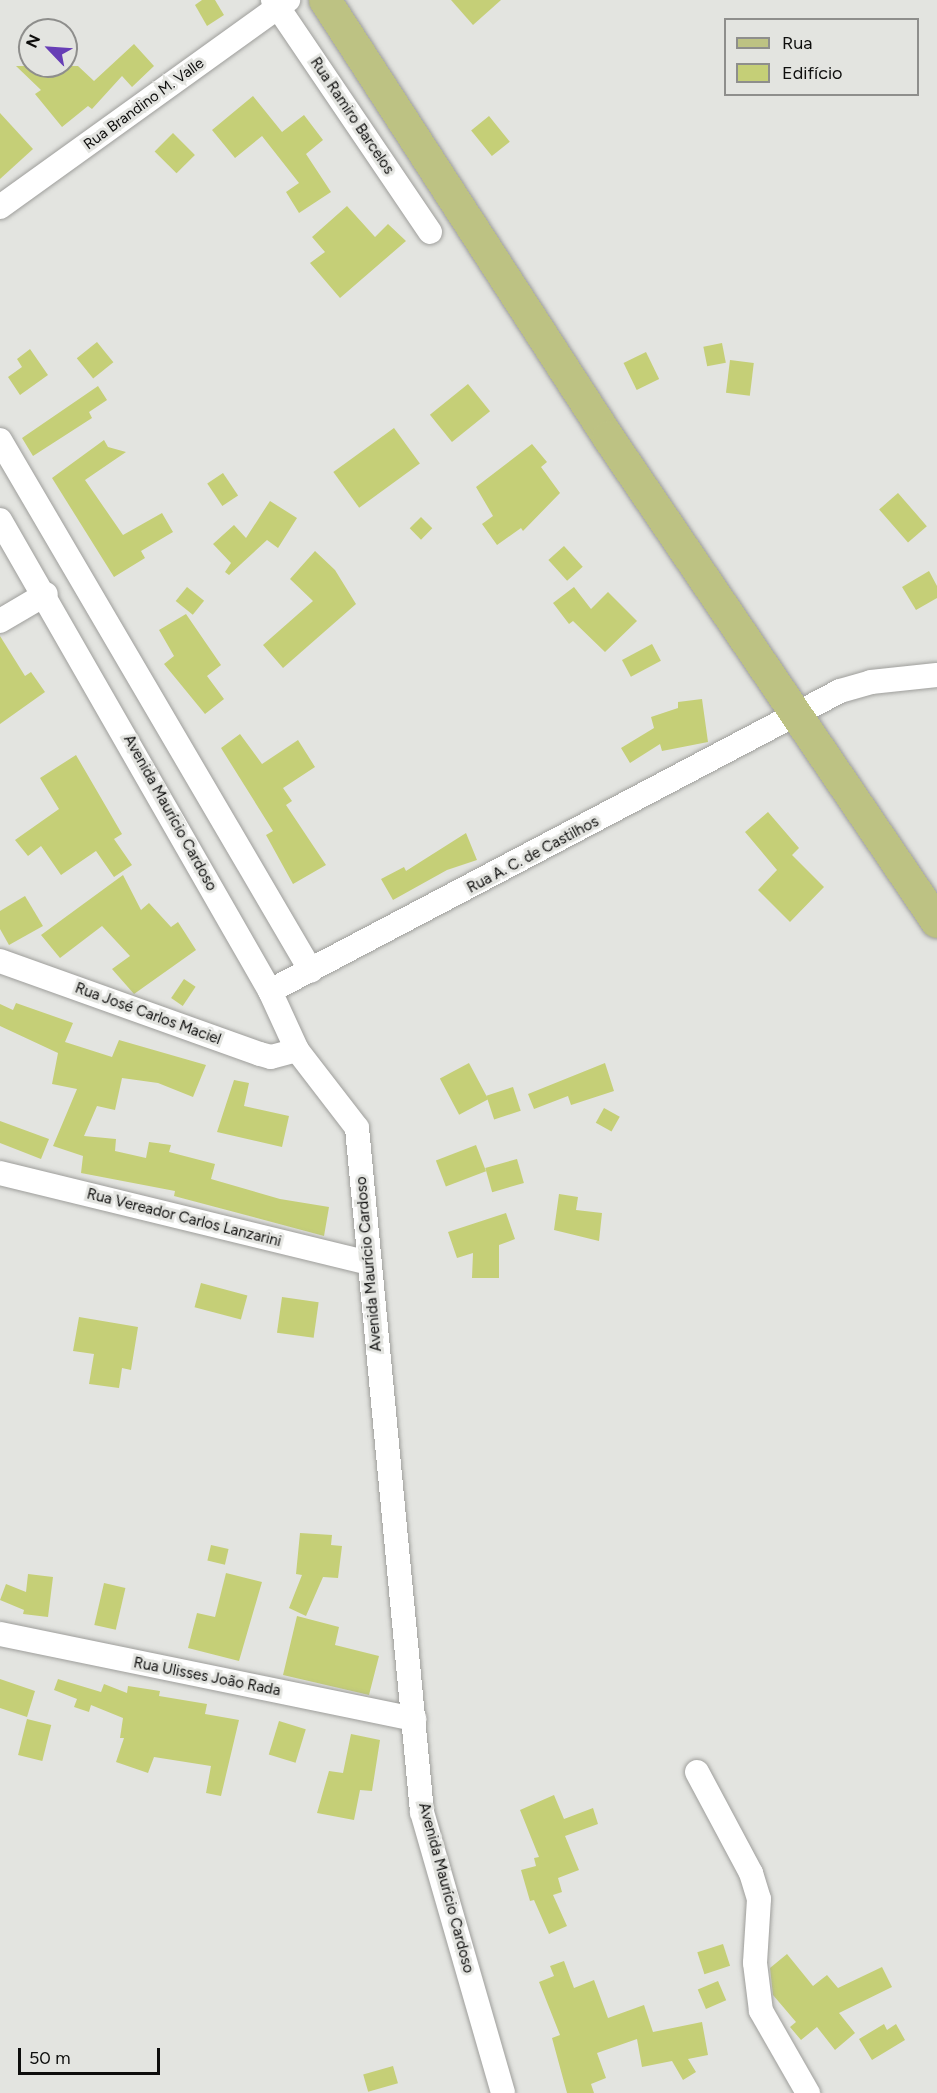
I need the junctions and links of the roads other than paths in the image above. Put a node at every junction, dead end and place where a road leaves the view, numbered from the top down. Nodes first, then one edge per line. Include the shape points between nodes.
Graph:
1 (325, 0) edge
2 (280, 2) edge
3 (0, 207) edge
4 (430, 232) dead end
5 (0, 440) edge
6 (0, 520) edge
7 (46, 594) junction
8 (0, 621) edge
9 (937, 675) edge
10 (796, 718) junction
11 (937, 922) edge
12 (0, 961) edge
13 (311, 971) junction
14 (270, 990) junction
15 (297, 1050) junction
16 (0, 1173) edge
17 (368, 1263) junction
18 (0, 1635) edge
19 (414, 1719) junction
20 (697, 1772) dead end
21 (504, 2093) edge
22 (808, 2093) edge

1 - 10 main road
2 - 3 street, Rua Brandino M. Valle
2 - 4 street, Rua Ramiro Barcelos
5 - 13 street
6 - 7 street, Avenida Maurício Cardoso
7 - 8 street
7 - 14 street, Avenida Maurício Cardoso
9 - 10 street, Rua A. C. de Castilhos via 871,682 840,691
10 - 11 main road
10 - 13 street, Rua A. C. de Castilhos
12 - 15 street, Rua José Carlos Maciel via 260,1054 271,1057
13 - 14 street, Rua A. C. de Castilhos
14 - 15 street, Avenida Maurício Cardoso
15 - 17 street, Avenida Maurício Cardoso via 357,1128
16 - 17 street, Rua Vereador Carlos Lanzarini
17 - 19 street, Avenida Maurício Cardoso
18 - 19 street, Rua Ulisses João Rada
19 - 21 street, Avenida Maurício Cardoso via 422,1812
20 - 22 street via 751,1873 759,1899 755,1963 761,2011

